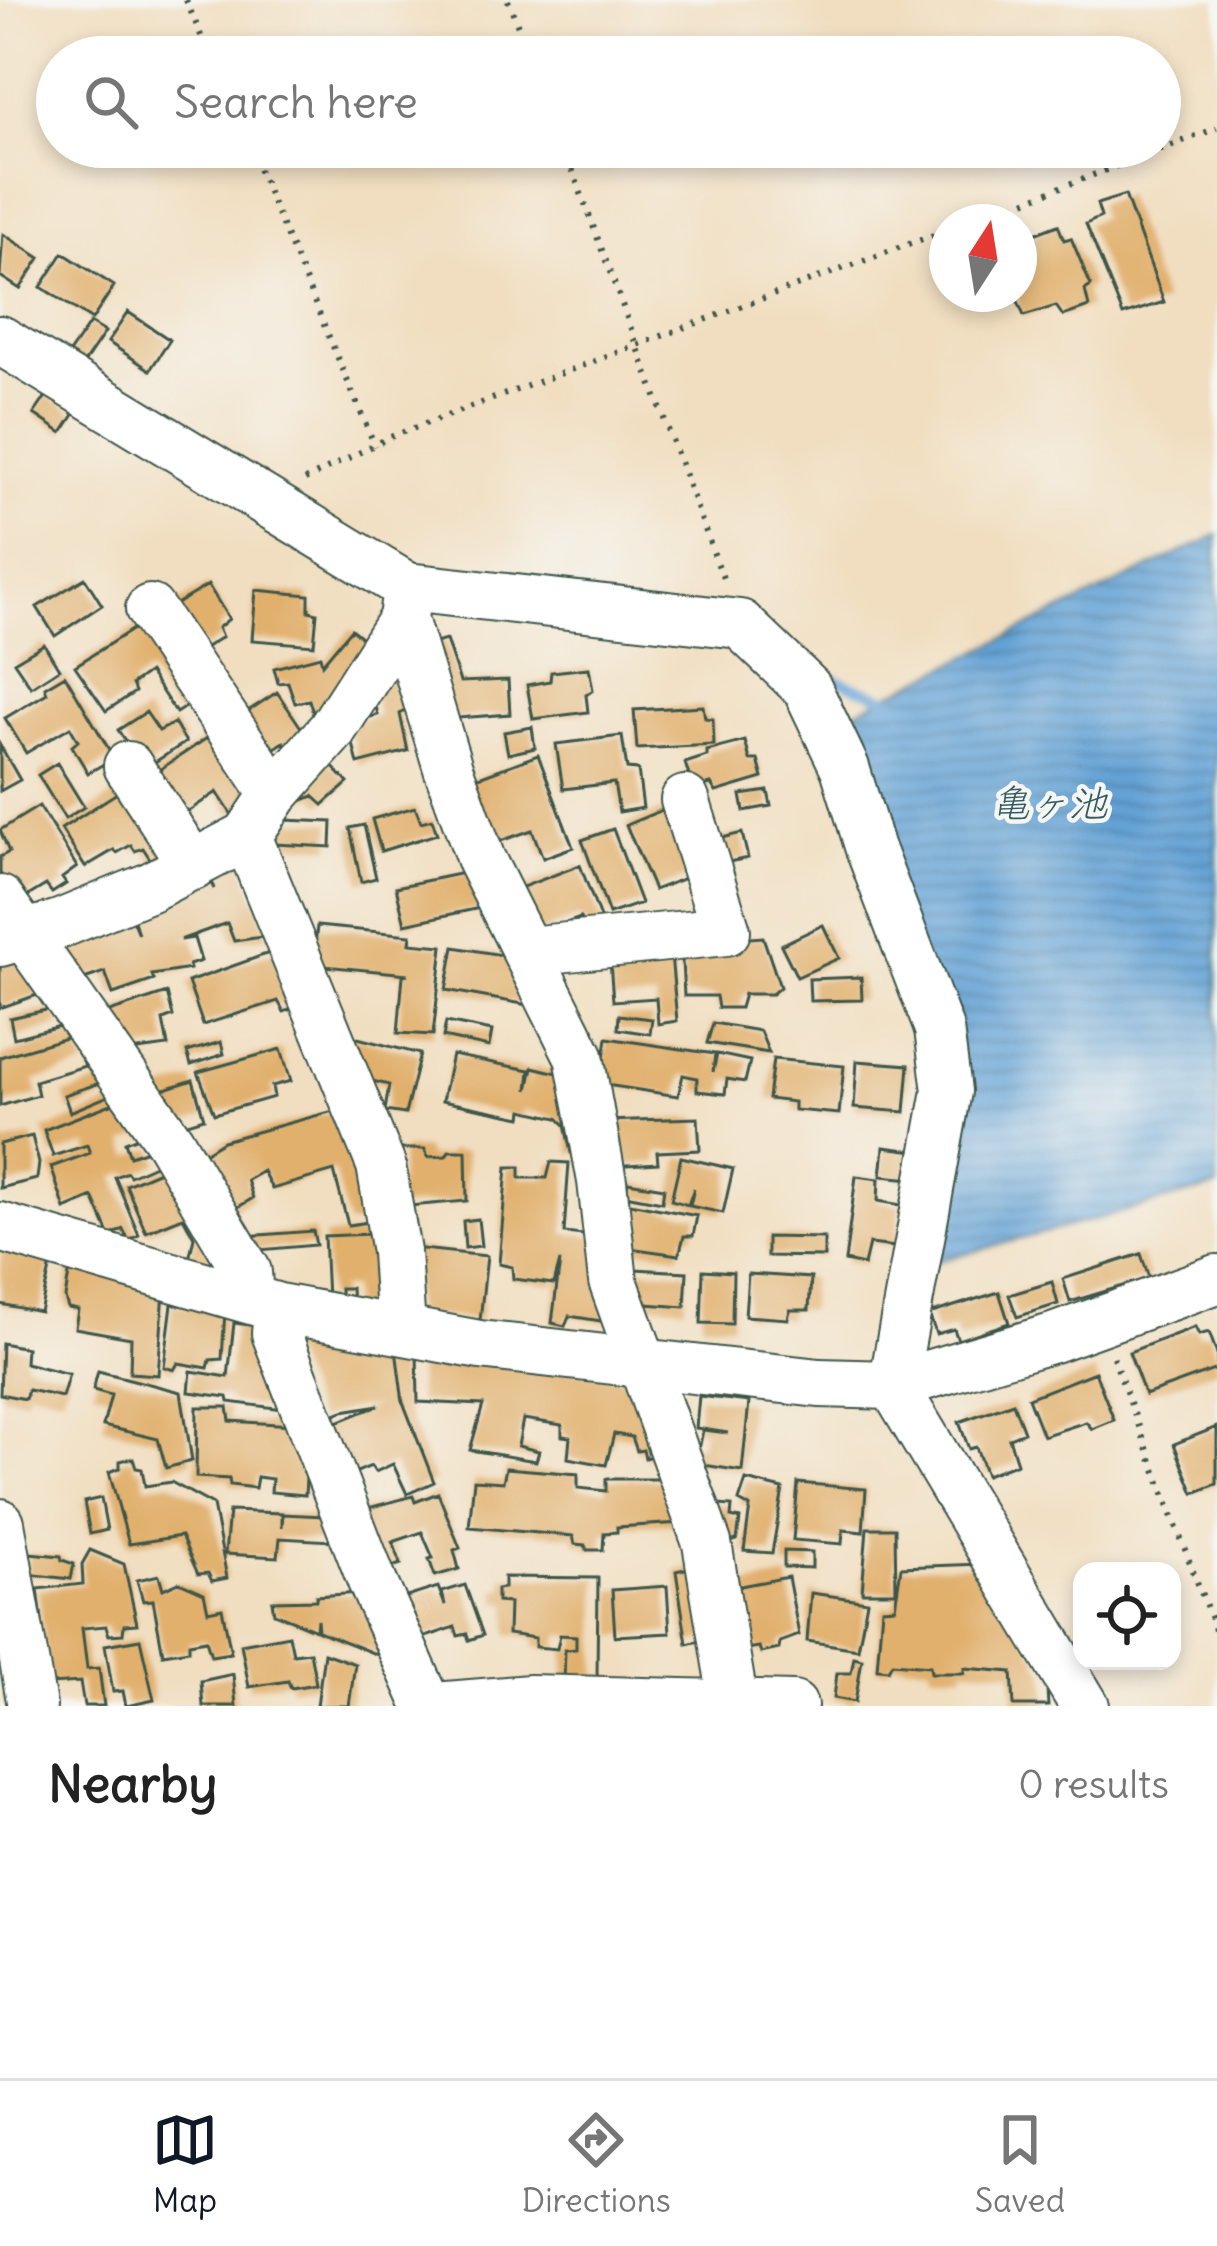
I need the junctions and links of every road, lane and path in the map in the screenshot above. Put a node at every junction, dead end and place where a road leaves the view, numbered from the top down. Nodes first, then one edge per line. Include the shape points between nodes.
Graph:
1 (186, 0) edge
2 (508, 0) edge
3 (201, 36) edge
4 (522, 36) edge
5 (1217, 128) edge
6 (1181, 142) edge
7 (258, 168) edge
8 (572, 168) edge
9 (1111, 168) edge
10 (1016, 204) edge
11 (929, 237) edge
12 (0, 340) edge
13 (639, 344) junction
14 (375, 446) junction
15 (264, 500) junction
16 (405, 603) junction
17 (150, 609) dead end
18 (740, 623) junction
19 (128, 766) dead end
20 (275, 794) junction
21 (686, 800) dead end
22 (247, 836) junction
23 (193, 866) junction
24 (8, 926) edge
25 (528, 951) junction
26 (0, 1227) edge
27 (1217, 1279) edge
28 (264, 1303) junction
29 (1099, 1321) junction
30 (401, 1330) junction
31 (644, 1360) junction
32 (893, 1385) junction
33 (0, 1523) edge
34 (7, 1597) edge
35 (1217, 1635) edge
36 (32, 1706) edge
37 (428, 1706) edge
38 (448, 1706) edge
39 (734, 1706) edge
40 (793, 1706) edge
41 (1085, 1706) edge

1 - 3 path
2 - 4 path
5 - 6 path
7 - 14 path
8 - 13 path
9 - 10 path
11 - 13 path
12 - 15 street
13 - 14 path
13 - 18 path
14 - 15 path
15 - 16 street
16 - 18 street
16 - 20 street via 331,731
16 - 25 street via 448,768 481,860
17 - 20 street
18 - 32 street via 807,688 845,768 939,1029 947,1090
19 - 23 street
20 - 22 street
21 - 25 street via 726,931
22 - 23 street
22 - 30 street via 381,1165
23 - 24 street via 132,895
24 - 28 street via 170,1142
25 - 31 street via 579,1056 613,1281
26 - 28 street
27 - 29 street
28 - 30 street
28 - 37 street
29 - 32 street
29 - 35 path
30 - 31 street
31 - 32 street
31 - 39 street via 707,1544
32 - 41 street
33 - 34 street
34 - 36 street
38 - 39 street via 530,1699
39 - 40 street

